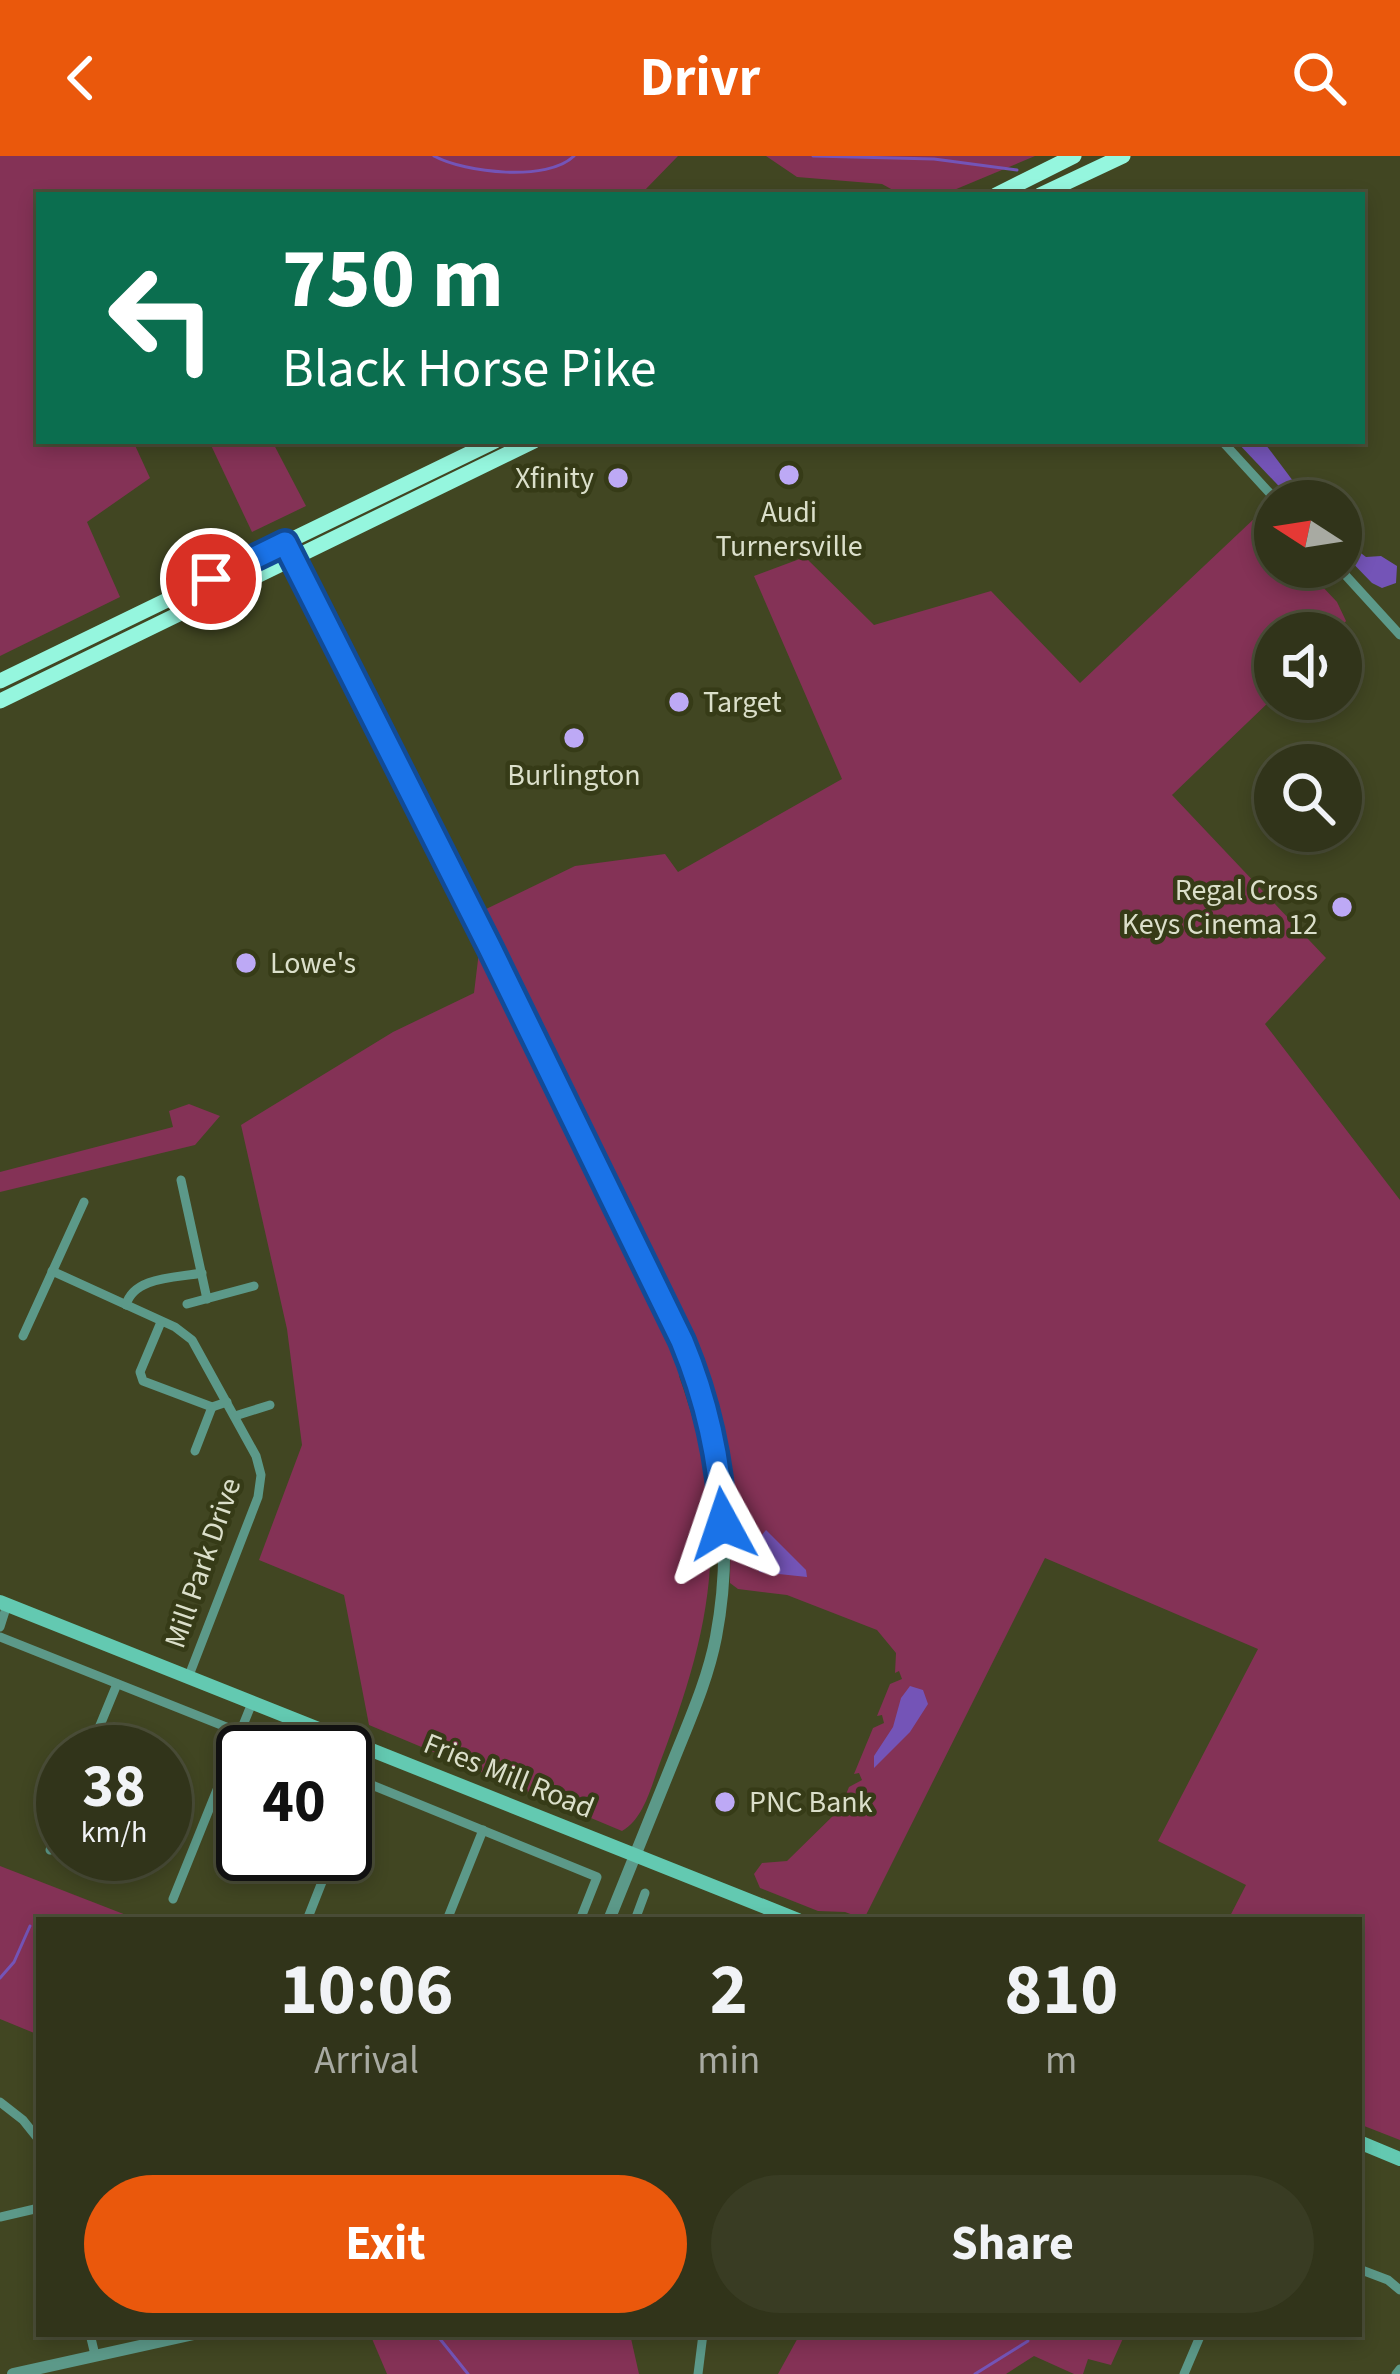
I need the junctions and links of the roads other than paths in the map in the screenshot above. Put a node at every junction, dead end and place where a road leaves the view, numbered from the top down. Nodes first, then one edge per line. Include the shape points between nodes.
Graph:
1 (1074, 156) edge
2 (1123, 156) edge
3 (1002, 192) edge
4 (1049, 192) edge
5 (489, 444) edge
6 (527, 444) edge
7 (1225, 444) edge
8 (1258, 480) edge
9 (289, 551) junction
10 (1357, 588) edge
11 (1400, 635) edge
12 (0, 681) edge
13 (0, 701) edge
14 (181, 1180) dead end
15 (84, 1202) dead end
16 (52, 1271) junction
17 (202, 1273) junction
18 (254, 1286) dead end
19 (208, 1299) junction
20 (126, 1304) junction
21 (187, 1304) dead end
22 (160, 1322) junction
23 (22, 1336) dead end
24 (227, 1402) junction
25 (270, 1405) dead end
26 (212, 1407) junction
27 (235, 1416) junction
28 (195, 1451) dead end
29 (3, 1603) edge
30 (0, 1627) edge
31 (0, 1637) edge
32 (188, 1678) junction
33 (117, 1684) junction
34 (252, 1703) junction
35 (100, 1725) edge
36 (221, 1725) edge
37 (242, 1725) edge
38 (372, 1785) edge
39 (216, 1791) edge
40 (483, 1830) junction
41 (635, 1856) junction
42 (322, 1881) edge
43 (645, 1893) dead end
44 (173, 1900) dead end
45 (308, 1917) edge
46 (448, 1917) edge
47 (581, 1917) edge
48 (610, 1917) edge
49 (635, 1917) edge
50 (789, 1917) edge
51 (0, 2102) edge
52 (36, 2136) edge
53 (1362, 2143) edge
54 (1400, 2159) edge
55 (36, 2209) edge
56 (0, 2217) edge
57 (1362, 2270) edge
58 (1400, 2290) edge
59 (91, 2337) edge
60 (180, 2337) edge
61 (703, 2337) edge
62 (1200, 2337) edge
63 (95, 2355) junction
64 (13, 2374) edge
65 (698, 2374) edge
66 (1184, 2374) edge

1 - 3 highway
2 - 4 highway
5 - 9 highway
6 - 9 highway
7 - 8 street
9 - 12 highway
9 - 13 highway
9 - 41 street via 704,1394 722,1489 716,1639
10 - 11 street
14 - 17 street
15 - 16 street
16 - 20 street, Mill Park Drive
16 - 23 street
17 - 19 street
17 - 20 street via 140,1285
18 - 19 street
19 - 21 street
20 - 22 street, Mill Park Drive
22 - 24 street, Mill Park Drive via 198,1347
22 - 26 street via 143,1381
24 - 26 street
24 - 27 street, Mill Park Drive
25 - 27 street
26 - 28 street
27 - 32 street, Mill Park Drive via 256,1456 258,1498
29 - 30 street
29 - 32 main road, Fries Mill Road
31 - 33 street
32 - 34 main road, Fries Mill Road
33 - 35 street
33 - 36 street
34 - 37 street
34 - 41 main road, Fries Mill Road
38 - 40 street
39 - 44 street
40 - 46 street
40 - 47 street via 597,1877
41 - 48 street
41 - 50 main road, Fries Mill Road
42 - 45 street
43 - 49 street
51 - 52 street
53 - 54 main road
55 - 56 street
57 - 58 street
59 - 63 street
60 - 63 street
61 - 65 street
62 - 66 street
63 - 64 street

